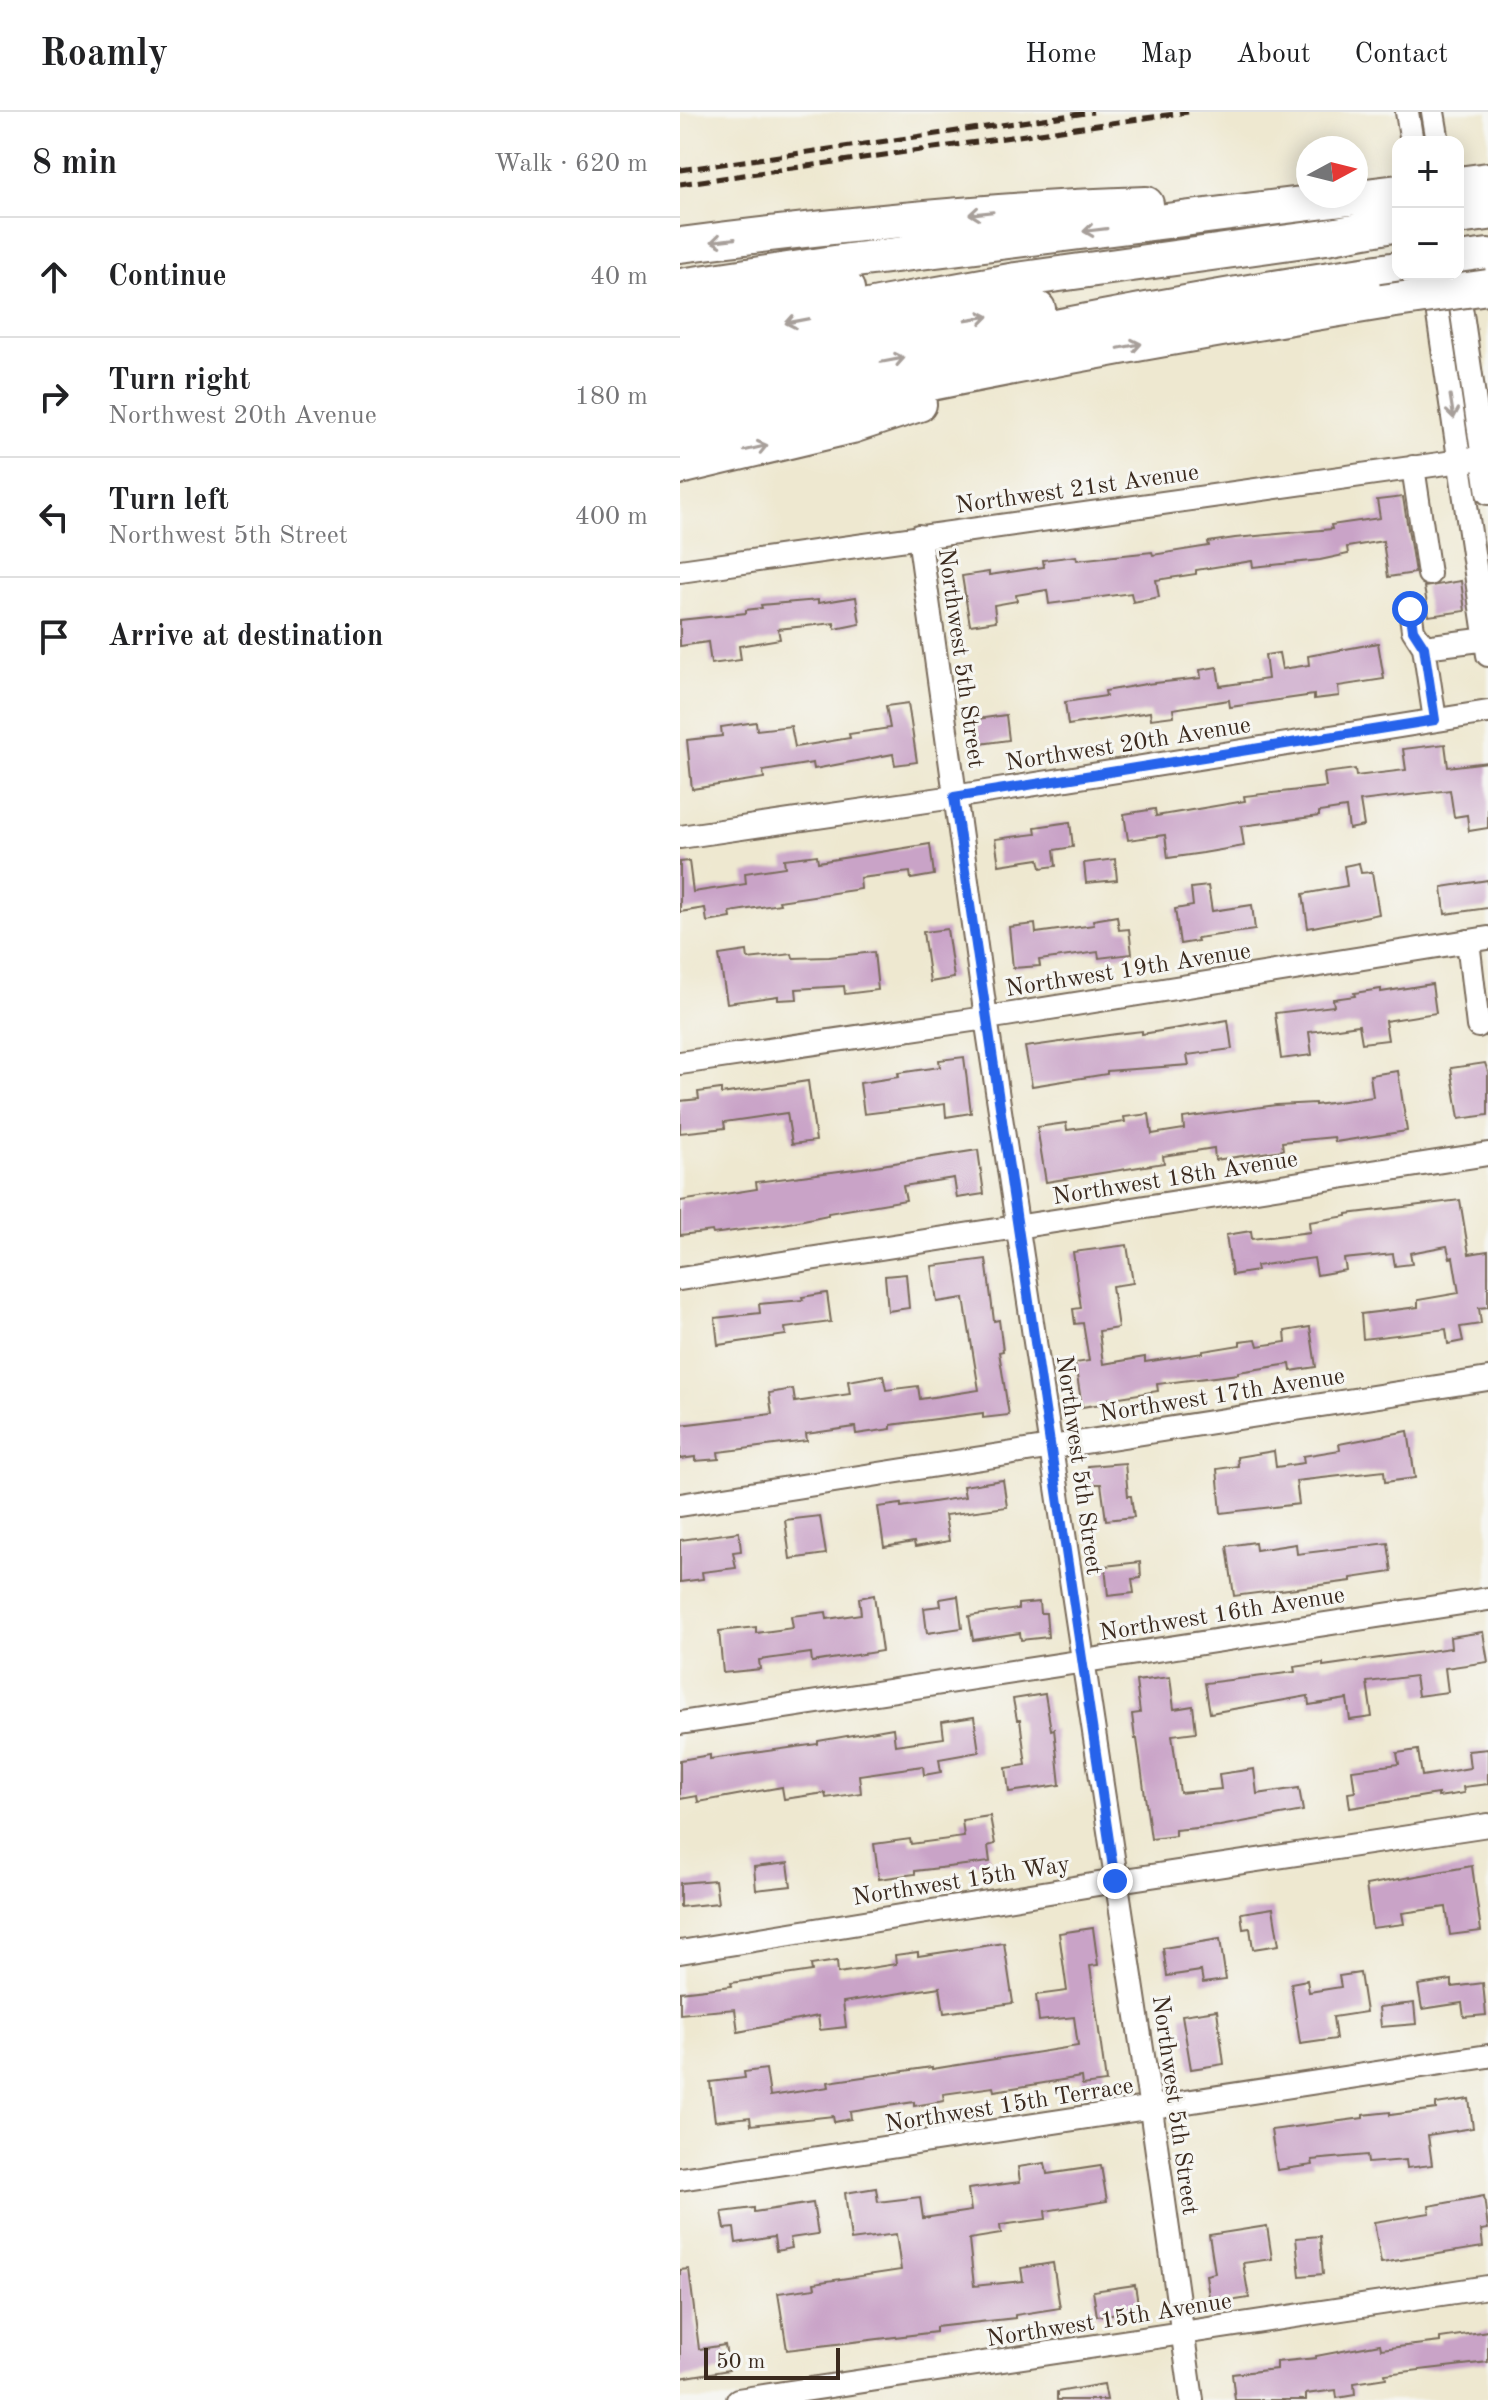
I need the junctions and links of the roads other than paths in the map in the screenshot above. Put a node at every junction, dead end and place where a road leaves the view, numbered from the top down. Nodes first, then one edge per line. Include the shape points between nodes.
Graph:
1 (1407, 112) edge
2 (1433, 112) edge
3 (1411, 136) edge
4 (1437, 136) edge
5 (1488, 180) edge
6 (1464, 183) edge
7 (1384, 210) edge
8 (1488, 213) edge
9 (1464, 216) edge
10 (680, 245) edge
11 (1488, 256) edge
12 (1464, 259) edge
13 (1433, 280) edge
14 (1458, 280) edge
15 (1315, 281) junction
16 (1386, 281) edge
17 (680, 286) edge
18 (1488, 287) edge
19 (680, 314) edge
20 (680, 345) edge
21 (1054, 361) junction
22 (1479, 365) edge
23 (1446, 369) junction
24 (680, 371) edge
25 (680, 405) edge
26 (680, 436) edge
27 (1471, 459) junction
28 (680, 467) edge
29 (1413, 467) junction
30 (1488, 493) edge
31 (919, 536) junction
32 (680, 571) edge
33 (1429, 574) dead end
34 (1410, 609) dead end
35 (1487, 645) edge
36 (1424, 647) junction
37 (1488, 712) edge
38 (1435, 720) junction
39 (954, 797) junction
40 (680, 837) edge
41 (1478, 939) edge
42 (986, 1018) junction
43 (1478, 1026) dead end
44 (680, 1063) edge
45 (1488, 1154) edge
46 (1018, 1228) junction
47 (680, 1279) edge
48 (1488, 1379) edge
49 (1052, 1446) junction
50 (680, 1505) edge
51 (1488, 1599) edge
52 (1082, 1660) junction
53 (680, 1723) edge
54 (1488, 1825) edge
55 (1115, 1881) junction
56 (680, 1952) edge
57 (1488, 2056) edge
58 (1151, 2109) junction
59 (680, 2179) edge
60 (1488, 2287) edge
61 (1181, 2334) junction
62 (738, 2400) edge
63 (1192, 2400) edge

1 - 3 street
2 - 4 street
5 - 6 highway
7 -> 10 highway via 1039,207
7 -> 17 highway via 874,257
7 - 19 highway via 1325,228
7 -> 20 highway via 1326,237 984,285
8 - 9 highway
11 - 12 highway
13 - 23 street
14 - 22 street
15 - 16 highway
24 -> 15 highway via 1089,301 1203,286
25 -> 15 highway via 986,341
16 - 18 highway, bridge
21 -> 16 highway via 1197,333
21 - 26 highway
28 -> 21 highway via 852,426
22 - 23 street
22 - 27 street
23 -> 27 street
27 - 29 street, Northwest 21st Avenue
27 - 30 street
27 - 35 street
29 - 31 street, Northwest 21st Avenue
29 - 33 street
31 - 32 street, Northwest 21st Avenue
31 - 39 street, Northwest 5th Street
34 - 36 street via 1413,630
35 - 36 street
36 - 38 street
37 - 38 street, Northwest 20th Avenue
38 - 39 street, Northwest 20th Avenue
39 - 40 street, Northwest 20th Avenue
39 - 42 street, Northwest 5th Street
41 - 42 street, Northwest 19th Avenue
41 - 43 street
42 - 44 street, Northwest 19th Avenue
42 - 46 street, Northwest 5th Street
45 - 46 street, Northwest 18th Avenue
46 - 47 street, Northwest 18th Avenue
46 - 49 street, Northwest 5th Street
48 - 49 street, Northwest 17th Avenue
49 - 50 street, Northwest 17th Avenue
49 - 52 street, Northwest 5th Street
51 - 52 street, Northwest 16th Avenue
52 - 53 street, Northwest 16th Avenue
52 - 55 street, Northwest 5th Street
54 - 55 street, Northwest 15th Way
55 - 56 street, Northwest 15th Way
55 - 58 street, Northwest 5th Street
57 - 58 street, Northwest 15th Terrace
58 - 59 street, Northwest 15th Terrace
58 - 61 street, Northwest 5th Street
60 - 61 street, Northwest 15th Avenue
61 - 62 street, Northwest 15th Avenue
61 - 63 street, Northwest 5th Street

